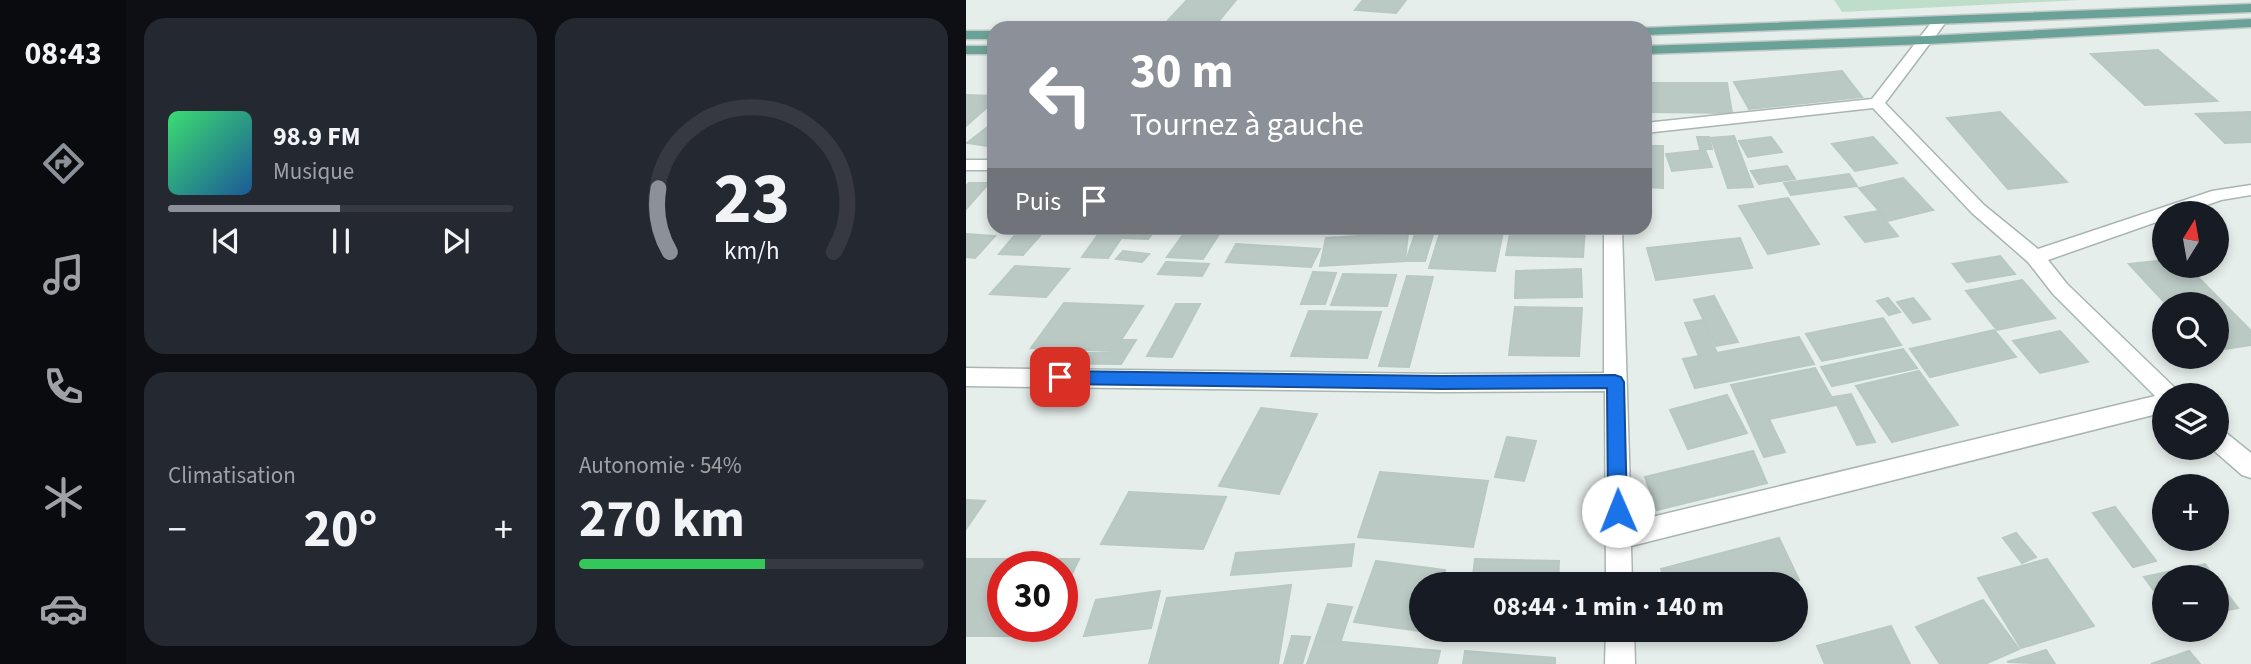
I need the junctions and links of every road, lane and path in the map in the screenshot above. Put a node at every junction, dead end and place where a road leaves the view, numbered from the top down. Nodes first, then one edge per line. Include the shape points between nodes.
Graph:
1 (2251, 8) edge
2 (1939, 22) junction
3 (2251, 23) edge
4 (1652, 31) edge
5 (987, 35) edge
6 (966, 36) edge
7 (1927, 40) junction
8 (966, 50) edge
9 (987, 50) edge
10 (1652, 50) edge
11 (1877, 103) junction
12 (1652, 127) edge
13 (966, 165) edge
14 (987, 165) edge
15 (2251, 190) edge
16 (1613, 235) edge
17 (2035, 257) junction
18 (966, 377) edge
19 (1615, 382) junction
20 (2156, 383) edge
21 (2152, 406) edge
22 (2229, 449) edge
23 (2251, 468) edge
24 (1618, 537) junction
25 (1619, 572) edge
26 (1620, 642) edge
27 (1620, 664) edge

1 - 2 main road
2 - 4 main road
2 - 7 street
3 - 7 main road
5 - 6 main road
7 - 10 main road
7 - 11 street
8 - 9 main road
11 - 12 street
11 - 17 street via 1978,209
13 - 14 street
15 - 17 street via 2218,195
16 - 19 street
17 - 20 street via 2060,289
18 - 19 street
19 - 24 street
21 - 24 street
22 - 23 street
24 - 25 street
26 - 27 street

